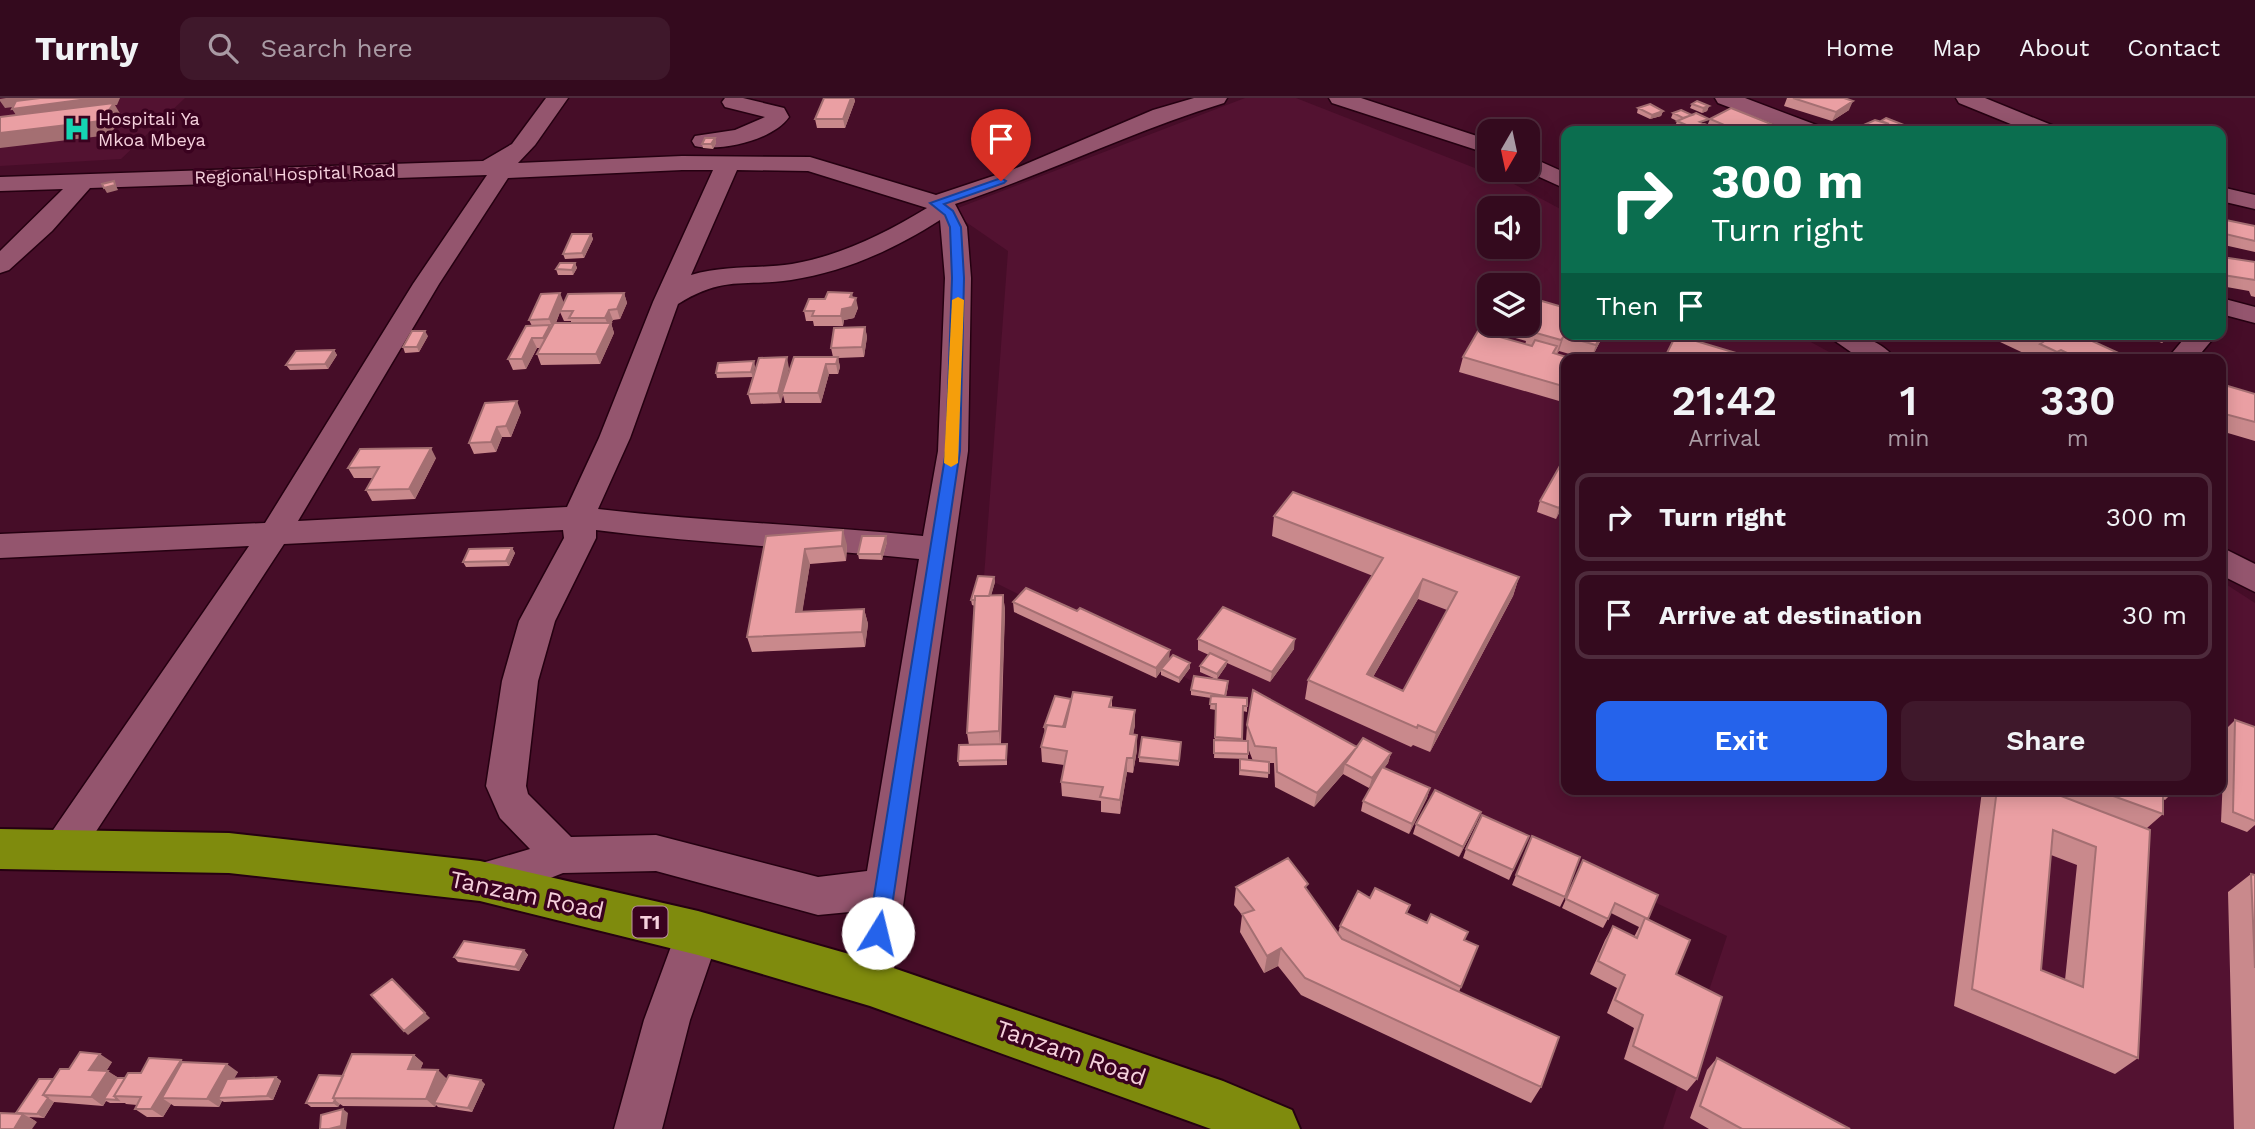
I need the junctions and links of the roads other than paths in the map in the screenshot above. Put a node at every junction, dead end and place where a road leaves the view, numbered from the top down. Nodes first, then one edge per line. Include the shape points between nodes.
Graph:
1 (557, 98) edge
2 (1137, 98) edge
3 (1216, 98) edge
4 (1340, 98) edge
5 (1727, 98) edge
6 (1967, 98) edge
7 (734, 100) edge
8 (1161, 115) junction
9 (1798, 126) edge
10 (2034, 126) edge
11 (1477, 143) edge
12 (693, 152) junction
13 (727, 165) junction
14 (504, 166) junction
15 (1540, 169) edge
16 (84, 180) junction
17 (1561, 180) edge
18 (0, 184) edge
19 (2226, 195) edge
20 (2255, 202) edge
21 (940, 205) junction
22 (0, 265) edge
23 (667, 300) junction
24 (2226, 310) edge
25 (2255, 315) edge
26 (1849, 340) edge
27 (2198, 340) edge
28 (1873, 354) edge
29 (2185, 354) edge
30 (578, 517) junction
31 (275, 533) junction
32 (0, 546) edge
33 (939, 550) junction
34 (2226, 562) edge
35 (2255, 580) edge
36 (0, 849) edge
37 (61, 849) junction
38 (561, 855) junction
39 (480, 881) junction
40 (886, 884) junction
41 (698, 933) junction
42 (870, 983) junction
43 (638, 1129) edge
44 (1273, 1129) edge

1 - 14 street
2 - 8 street
3 - 8 street
4 - 11 street
5 - 9 street
6 - 10 street
7 - 12 street
7 - 12 street via 778,117 774,123
8 - 21 street
12 - 13 street
12 - 14 street, Regional Hospital Road
13 - 21 street via 818,165
13 - 23 street
14 - 16 street, Regional Hospital Road
14 - 31 street via 426,284
15 - 17 street
16 - 18 street, Regional Hospital Road
16 - 22 street
19 - 20 street
21 - 23 street via 876,244 820,265 791,272 725,275 699,281
21 - 33 street via 956,227 958,278 953,451
23 - 30 street via 597,482
24 - 25 street
26 - 28 street
27 - 29 street
30 - 31 street
30 - 33 street via 690,531 809,536
30 - 38 street via 580,538 537,621 520,681 506,786 516,811
31 - 32 street
31 - 37 street
33 - 40 street
34 - 35 street
36 - 37 highway, Tanzam Road / T1
37 - 39 highway, Tanzam Road / T1 via 229,853
38 - 39 street via 520,872
38 - 40 street via 656,853 818,896 854,894
39 - 41 highway, Tanzam Road / T1
40 - 42 street
41 - 42 highway, Tanzam Road / T1
41 - 43 street via 667,1020
42 - 44 highway, Tanzam Road / T1 via 1223,1107

